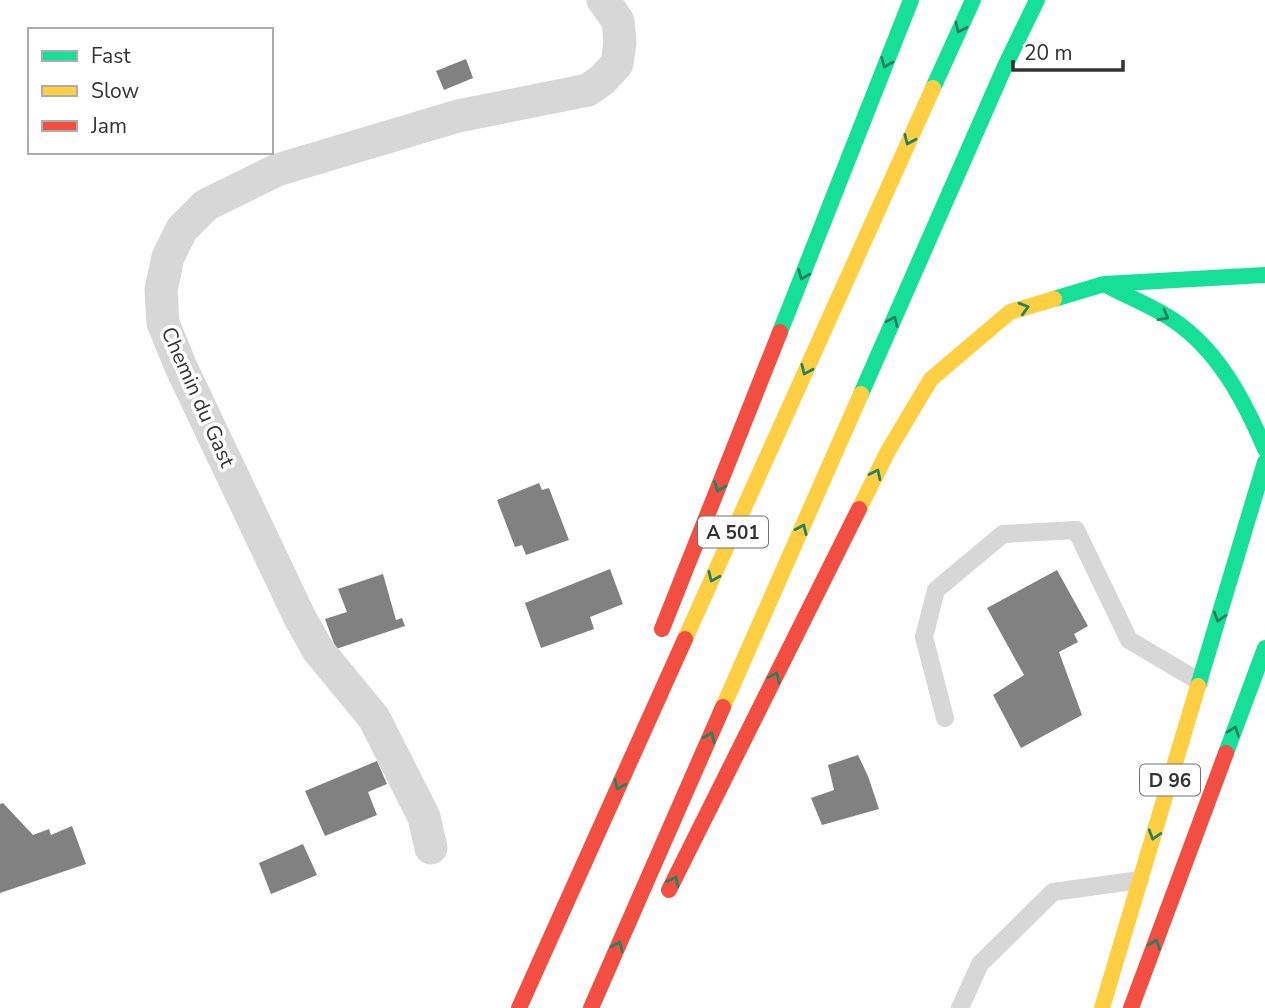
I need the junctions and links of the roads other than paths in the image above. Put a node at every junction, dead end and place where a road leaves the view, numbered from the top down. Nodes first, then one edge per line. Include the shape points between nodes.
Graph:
1 (603, 0) edge
2 (911, 0) edge
3 (973, 0) edge
4 (1037, 0) edge
5 (1265, 275) edge
6 (1104, 284) junction
7 (1265, 449) edge
8 (1265, 462) edge
9 (656, 645) dead end
10 (1265, 648) edge
11 (1200, 682) junction
12 (945, 718) dead end
13 (594, 800) dead end
14 (431, 848) dead end
15 (1140, 880) junction
16 (660, 909) dead end
17 (512, 1008) edge
18 (519, 1008) edge
19 (591, 1008) edge
20 (960, 1008) edge
21 (1102, 1008) edge
22 (1131, 1008) edge

1 - 14 street, Chemin du Gast via 618,21 617,64 588,90 458,116 277,170 206,205 182,229 168,257 161,290 163,323 181,367 300,618 318,650 374,718 424,817
2 -> 9 main road
3 -> 18 main road, A 501
19 -> 4 main road, A 501
5 - 6 main road
6 -> 7 main road via 1174,320 1208,350 1235,389
16 -> 6 main road via 888,451 931,379 1010,312
8 -> 11 main road, D 96
22 -> 10 main road, D 96
11 - 12 lane via 1129,640 1076,530 1003,534 936,590 924,637
11 -> 15 main road, D 96
13 - 17 main road
15 - 20 lane via 1052,892 980,964
15 - 21 main road, D 96

